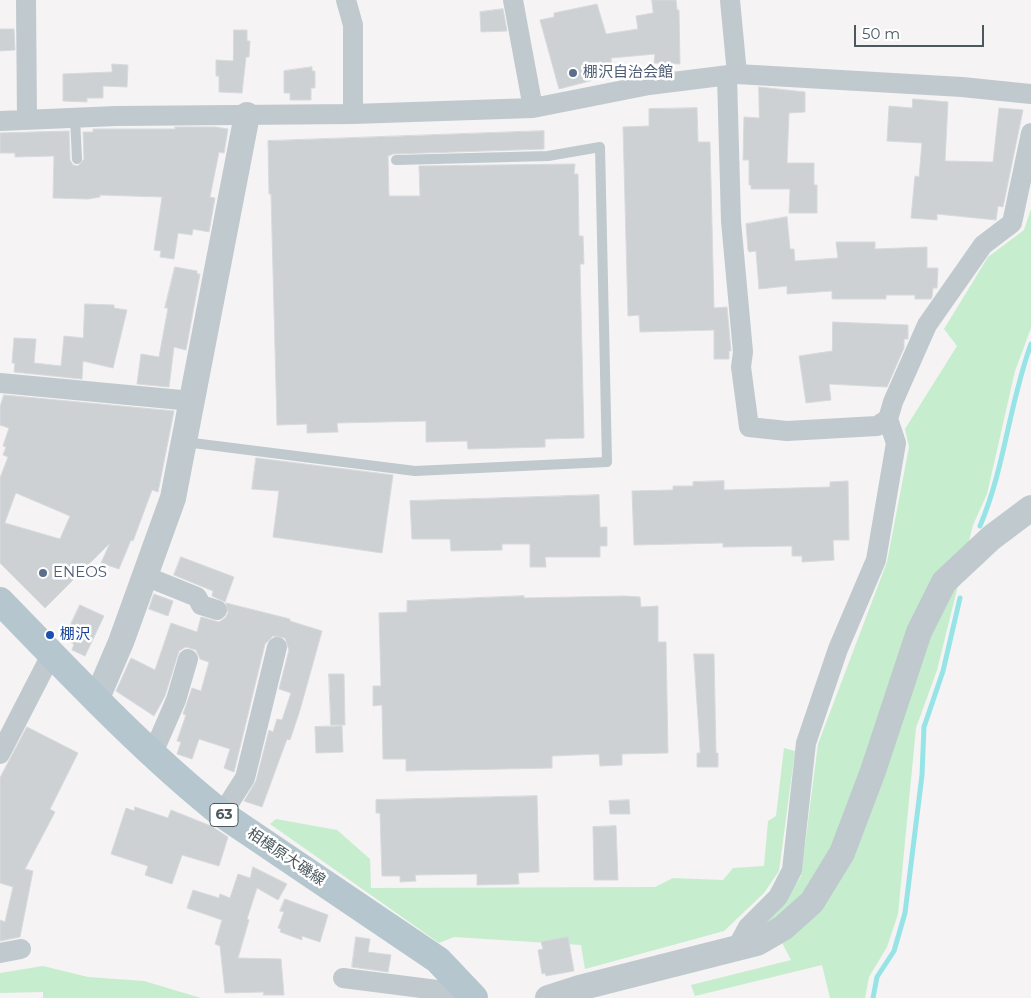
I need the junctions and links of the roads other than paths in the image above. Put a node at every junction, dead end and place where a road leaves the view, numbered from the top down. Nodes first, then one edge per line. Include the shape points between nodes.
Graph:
1 (26, 0) edge
2 (346, 0) edge
3 (513, 0) edge
4 (730, 0) edge
5 (732, 75) junction
6 (1031, 94) edge
7 (533, 108) junction
8 (353, 114) junction
9 (246, 115) junction
10 (75, 118) junction
11 (27, 120) junction
12 (0, 121) edge
13 (1031, 133) edge
14 (77, 158) dead end
15 (396, 160) dead end
16 (0, 383) edge
17 (192, 401) junction
18 (888, 419) junction
19 (184, 442) junction
20 (1031, 508) edge
21 (145, 576) junction
22 (0, 601) edge
23 (217, 610) dead end
24 (278, 647) dead end
25 (51, 655) junction
26 (189, 670) dead end
27 (97, 698) junction
28 (153, 753) junction
29 (0, 754) edge
30 (222, 814) junction
31 (21, 949) dead end
32 (736, 949) junction
33 (0, 953) edge
34 (342, 978) dead end
35 (470, 994) edge
36 (548, 998) edge

1 - 11 street
2 - 8 street via 353,25
3 - 7 street
4 - 5 street
5 - 6 street via 962,87
5 - 7 street via 650,85
5 - 18 street via 731,221 743,352 741,367 749,427 787,431 877,426
7 - 8 street
8 - 9 street
9 - 10 street
9 - 17 street
10 - 11 street
10 - 14 lane
11 - 12 street
13 - 18 street via 1012,224 983,245 927,325 892,402
15 - 19 lane via 548,156 600,147 608,462 416,471
16 - 17 street
17 - 19 street
18 - 32 street via 896,444 876,560 838,649 806,743 792,870 778,898 748,927
19 - 21 street via 173,498
20 - 32 street via 991,538 944,582 919,632 858,813 828,879 812,902 783,928 757,943
21 - 23 street via 199,591 201,605
21 - 27 street
22 - 25 main road, 相模原大磯線 / 63
24 - 30 street via 272,700 245,778
25 - 27 main road, 相模原大磯線 / 63
25 - 29 street
26 - 28 street
27 - 28 main road, 相模原大磯線 / 63
28 - 30 main road, 相模原大磯線 / 63 via 193,792
30 - 35 main road, 相模原大磯線 / 63 via 438,960
31 - 33 street
32 - 36 street
34 - 35 street

